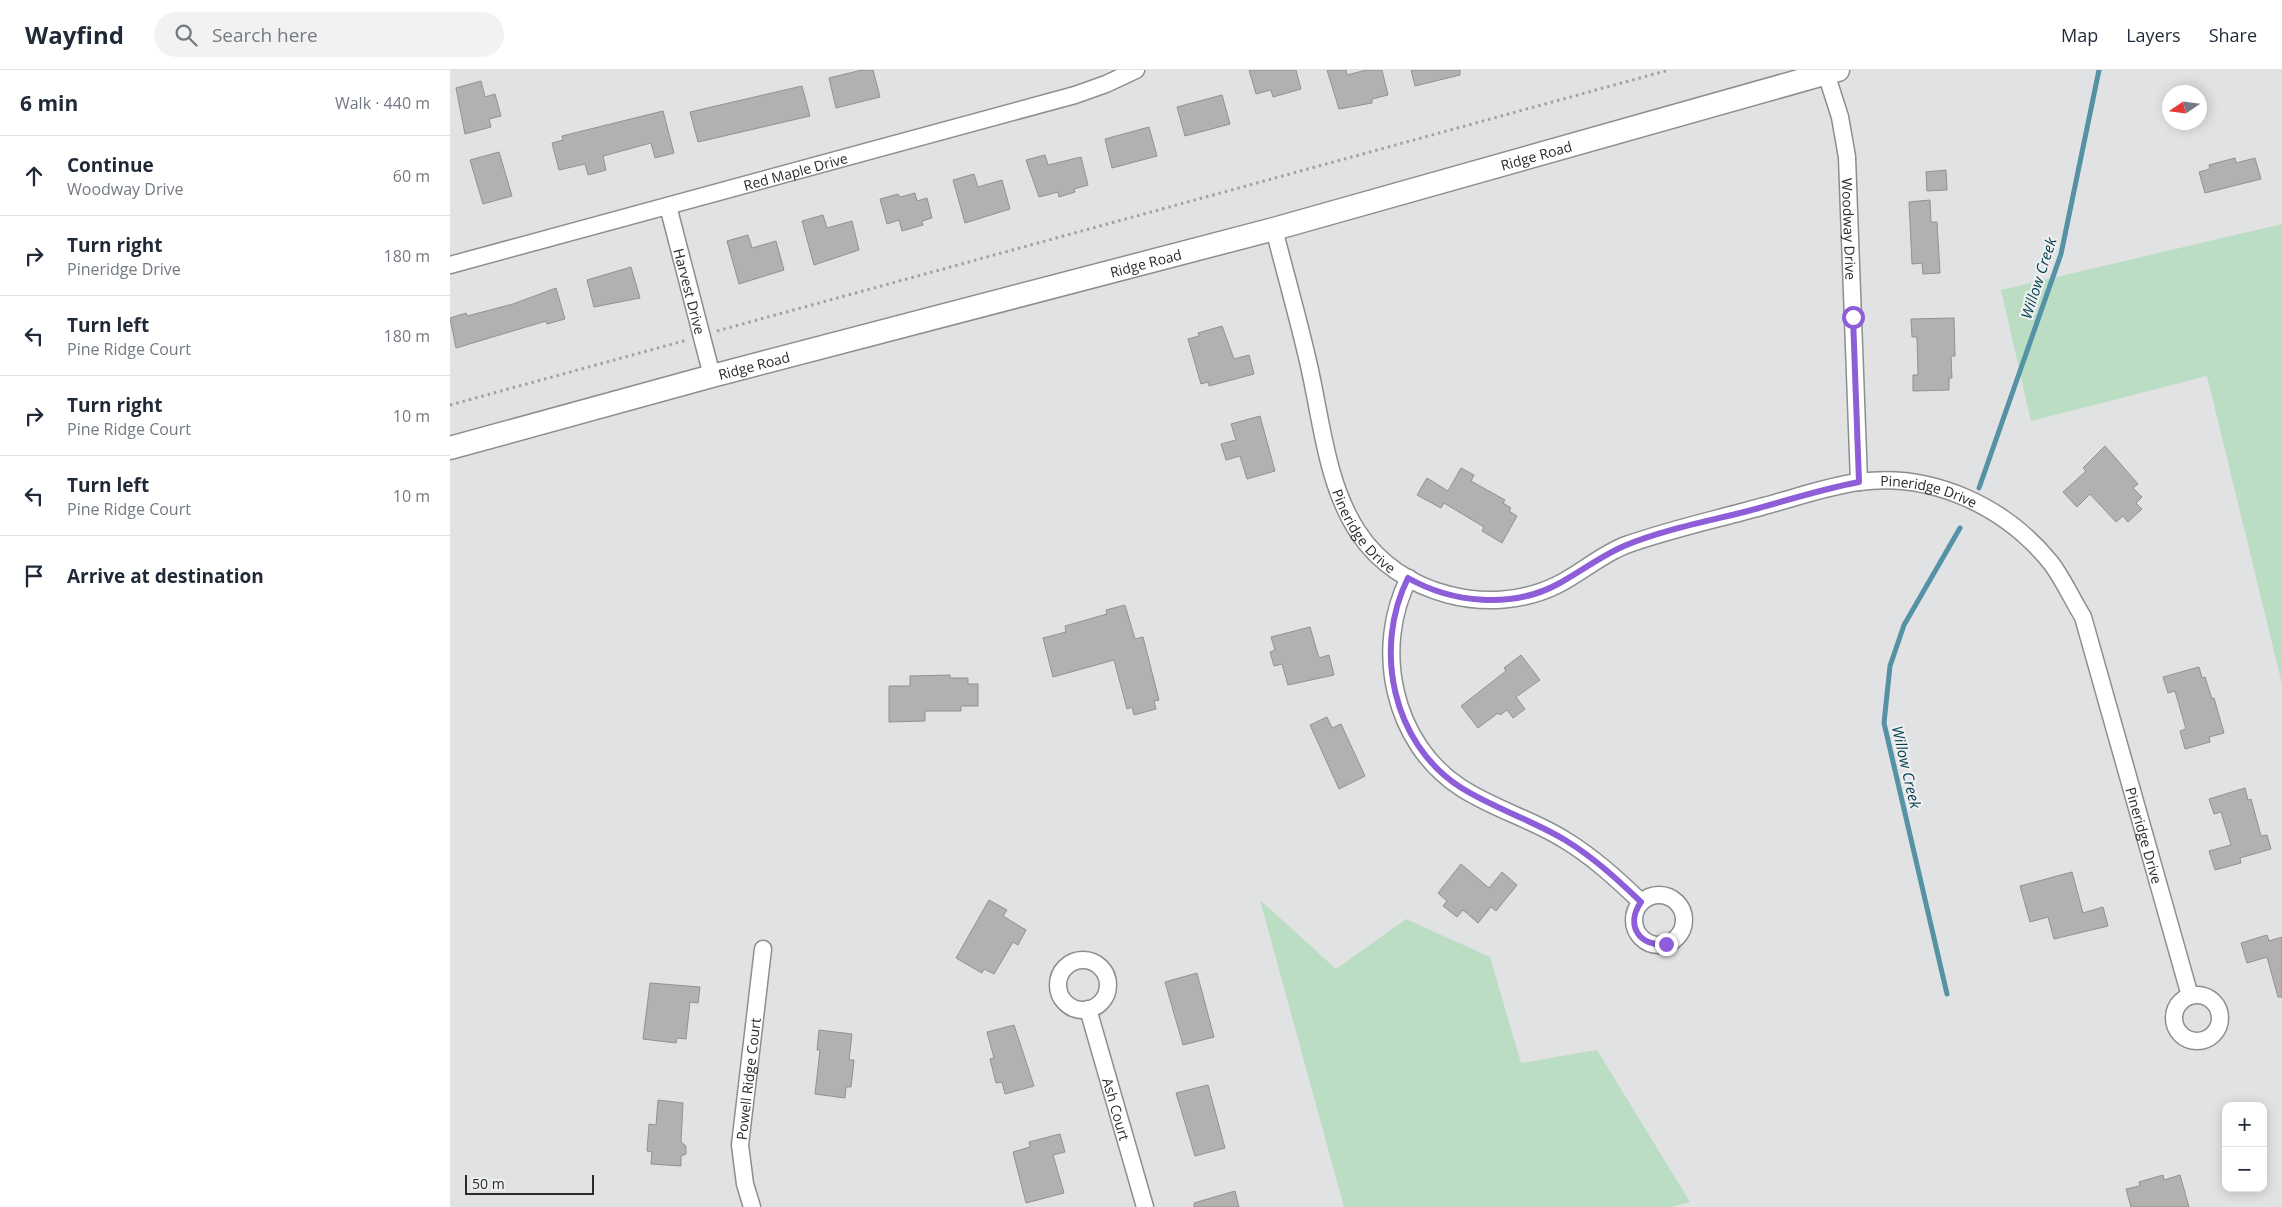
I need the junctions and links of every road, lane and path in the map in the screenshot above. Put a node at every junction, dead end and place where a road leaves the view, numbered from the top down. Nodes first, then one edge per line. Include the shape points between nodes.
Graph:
1 (1136, 70) edge
2 (1669, 70) edge
3 (1830, 71) edge
4 (668, 206) junction
5 (1274, 229) junction
6 (450, 265) edge
7 (702, 336) junction
8 (712, 376) junction
9 (450, 405) edge
10 (450, 448) edge
11 (1859, 482) junction
12 (1408, 578) junction
13 (1641, 902) dead end
14 (763, 949) dead end
15 (2190, 996) dead end
16 (1088, 1009) dead end
17 (752, 1207) edge
18 (1145, 1207) edge

1 - 4 street, Red Maple Drive via 1075,95
2 - 7 path
3 - 5 street, Ridge Road
3 - 11 street, Woodway Drive via 1847,156
4 - 6 street, Red Maple Drive
4 - 7 street, Harvest Drive
5 - 8 street, Ridge Road
5 - 12 street, Pineridge Drive via 1331,466 1348,515 1372,550
7 - 8 street, Harvest Drive
7 - 9 path
8 - 10 street, Ridge Road
11 - 12 street, Pineridge Drive via 1724,516 1624,546 1556,585 1513,598 1464,598 1436,592
11 - 15 street, Pineridge Drive via 1918,483 1956,493 1981,504 2020,531 2052,564 2083,617
12 - 13 street via 1398,598 1390,652 1391,672 1401,710 1422,750 1459,786 1566,840 1603,866
14 - 17 street, Powell Ridge Court via 740,1144 745,1184
16 - 18 street, Ash Court

